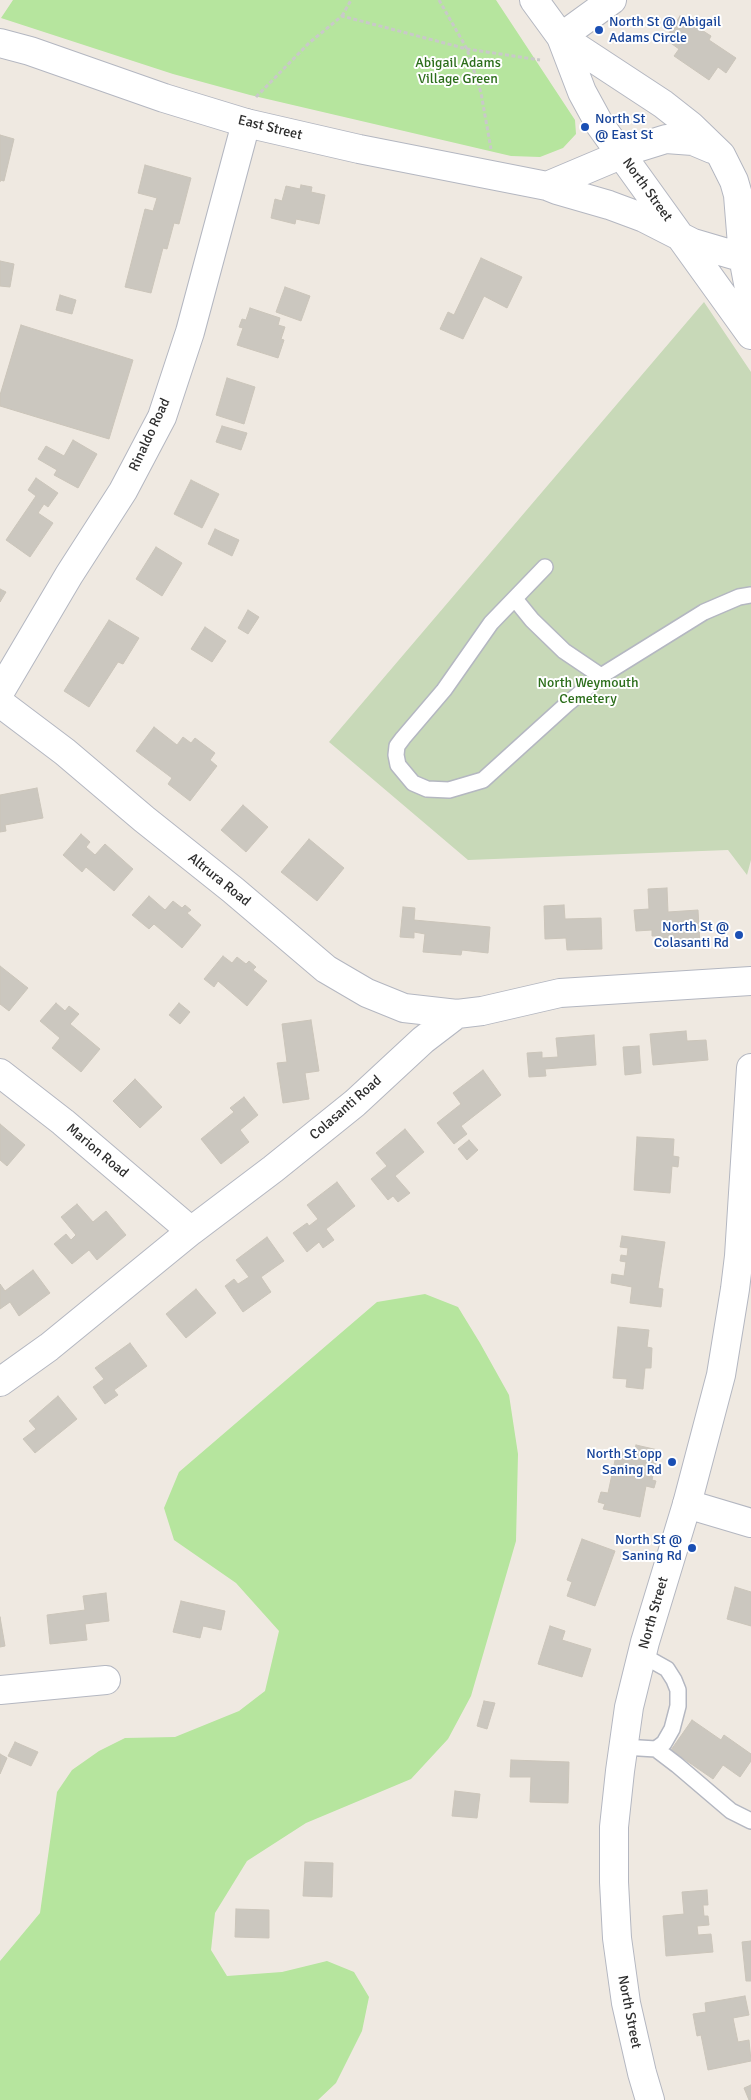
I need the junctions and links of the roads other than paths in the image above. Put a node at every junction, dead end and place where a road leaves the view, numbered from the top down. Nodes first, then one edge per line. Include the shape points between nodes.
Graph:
1 (534, 0) edge
2 (612, 0) edge
3 (560, 37) junction
4 (0, 43) edge
5 (249, 112) junction
6 (622, 155) junction
7 (721, 155) junction
8 (548, 186) junction
9 (751, 188) edge
10 (682, 238) junction
11 (747, 258) edge
12 (751, 299) edge
13 (751, 335) edge
14 (545, 568) dead end
15 (751, 595) edge
16 (515, 599) junction
17 (601, 676) junction
18 (0, 692) edge
19 (0, 704) edge
20 (751, 981) edge
21 (457, 1014) junction
22 (751, 1068) edge
23 (0, 1073) edge
24 (192, 1231) junction
25 (745, 1256) edge
26 (0, 1382) edge
27 (687, 1504) junction
28 (751, 1523) edge
29 (642, 1655) junction
30 (106, 1680) dead end
31 (0, 1690) edge
32 (623, 1746) junction
33 (656, 1749) junction
34 (751, 1821) edge
35 (650, 2100) edge

1 - 3 street, North Street
2 - 3 street
3 - 6 street, North Street via 582,92
3 - 7 street, North Street via 663,104
4 - 5 street, East Street via 164,98
5 - 8 street, East Street via 358,149
5 - 18 street, Rinaldo Road via 190,332 162,417 123,491
6 - 7 street via 652,142 680,138 694,140
6 - 8 street
6 - 10 street, North Street
7 - 9 street
7 - 11 street, North Street via 738,195
8 - 10 street, East Street via 644,218
10 - 11 street, East Street
10 - 13 street, North Street
11 - 12 street, North Street
14 - 16 lane
15 - 17 lane via 704,612
16 - 17 lane via 564,651
16 - 17 lane via 491,623 444,690 397,746 398,765 413,783 427,789 449,790 483,780
19 - 21 street, Altrura Road via 66,752 326,969 367,993 404,1008
20 - 21 street via 560,993 482,1012
21 - 24 street, Colasanti Road via 423,1040 355,1103
22 - 25 street, North Street
23 - 24 street, Marion Road
24 - 26 street, Colasanti Road via 49,1347
25 - 27 street, North Street via 735,1289 721,1375
27 - 28 street
27 - 29 street, North Street
29 - 32 street, North Street
29 - 33 lane via 667,1669 678,1690 672,1728 664,1743
30 - 31 street
32 - 33 lane
32 - 35 street, North Street via 614,1827 616,1938 626,2003
33 - 34 lane via 731,1811

